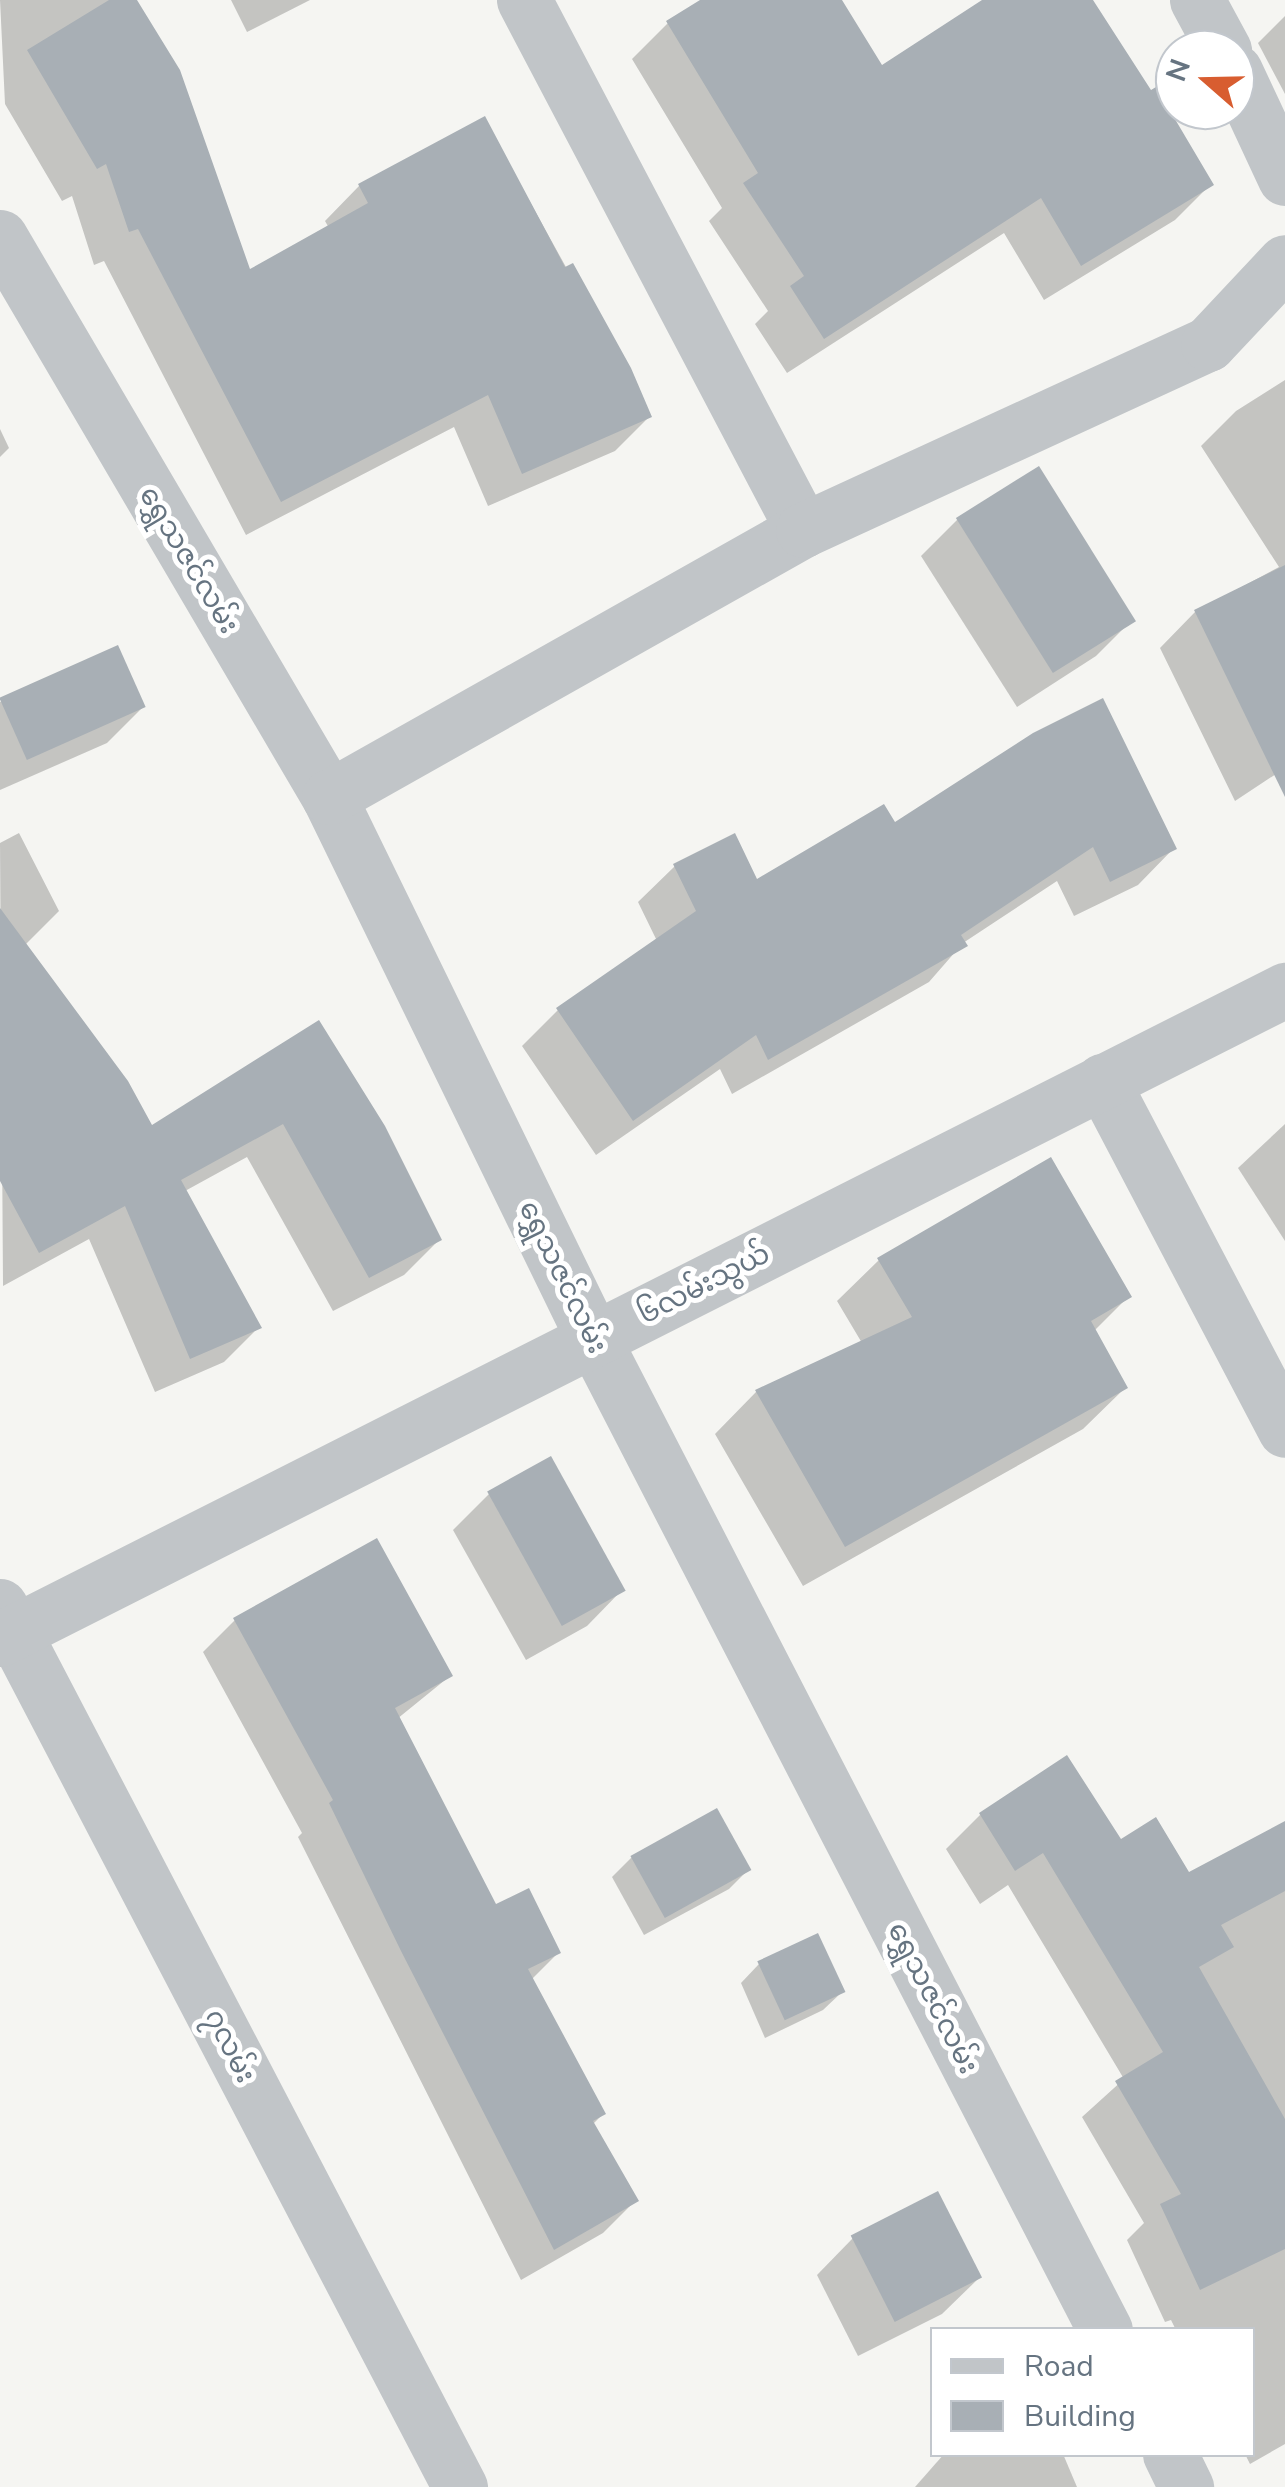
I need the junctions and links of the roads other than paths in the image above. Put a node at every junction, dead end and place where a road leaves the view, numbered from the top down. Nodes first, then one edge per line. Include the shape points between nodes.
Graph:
1 (524, 0) edge
2 (1197, 0) edge
3 (1213, 30) edge
4 (1255, 109) edge
5 (1285, 178) edge
6 (0, 237) edge
7 (1285, 262) edge
8 (803, 530) junction
9 (329, 797) junction
10 (1285, 990) edge
11 (1102, 1081) junction
12 (594, 1340) junction
13 (1285, 1430) edge
14 (5, 1625) edge
15 (1103, 2327) edge
16 (1171, 2457) edge
17 (460, 2487) edge
18 (1186, 2487) edge

1 - 8 street
2 - 3 street
4 - 5 street
6 - 9 street, ရွှေသဇင်လမ်း
7 - 8 street via 1208,344
8 - 9 street
9 - 12 street, ရွှေသဇင်လမ်း
10 - 11 street, ၆လမ်းသွယ်
11 - 12 street, ၆လမ်းသွယ်
11 - 13 street
12 - 14 street, ၆လမ်းသွယ်
12 - 15 street, ရွှေသဇင်လမ်း
14 - 17 street, ၇လမ်း
16 - 18 street

